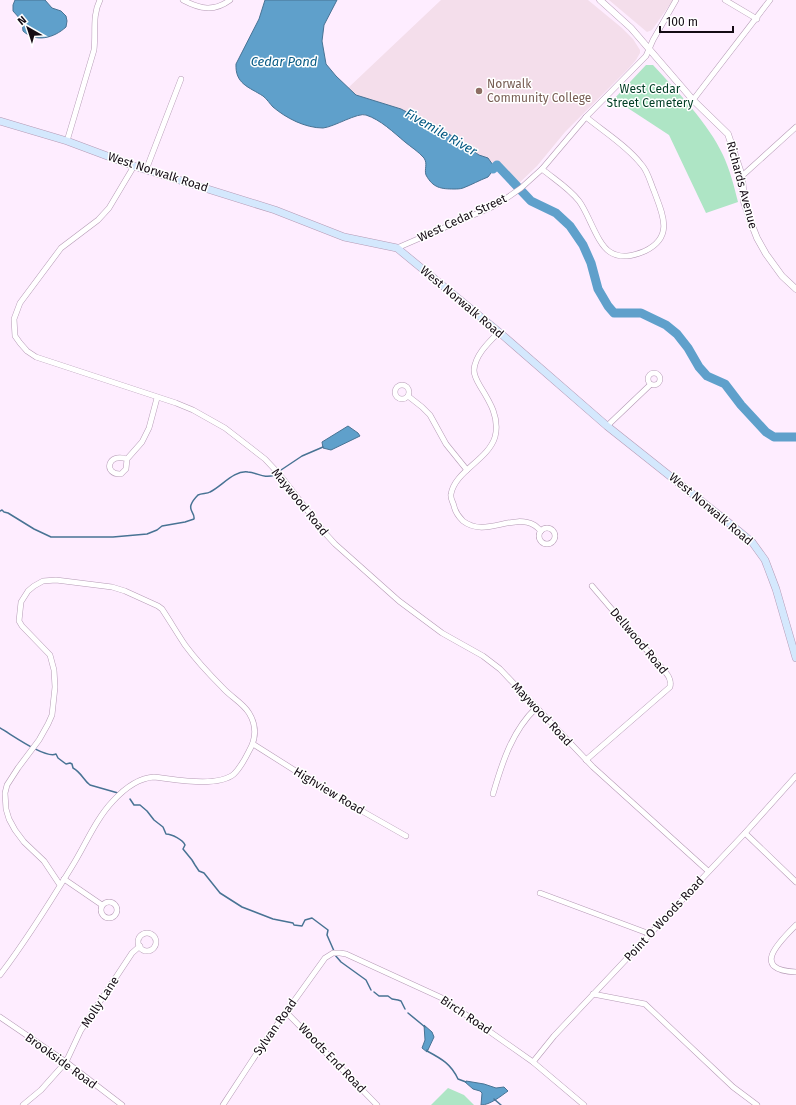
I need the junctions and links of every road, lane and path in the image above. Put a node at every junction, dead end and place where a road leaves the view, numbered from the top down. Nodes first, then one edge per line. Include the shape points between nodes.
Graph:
1 (100, 0) edge
2 (183, 0) edge
3 (230, 0) edge
4 (600, 0) edge
5 (676, 0) edge
6 (725, 0) edge
7 (770, 0) edge
8 (757, 19) junction
9 (650, 48) junction
10 (181, 80) dead end
11 (693, 100) junction
12 (586, 117) junction
13 (0, 121) edge
14 (796, 127) edge
15 (67, 141) junction
16 (134, 166) junction
17 (542, 169) junction
18 (146, 170) junction
19 (742, 176) junction
20 (397, 248) junction
21 (796, 289) edge
22 (499, 332) junction
23 (650, 385) dead end
24 (408, 396) dead end
25 (157, 398) junction
26 (607, 426) junction
27 (127, 459) dead end
28 (467, 470) junction
29 (541, 531) dead end
30 (592, 586) dead end
31 (796, 658) edge
32 (536, 708) junction
33 (253, 744) junction
34 (586, 760) junction
35 (796, 776) edge
36 (493, 794) dead end
37 (745, 833) junction
38 (406, 836) dead end
39 (708, 871) junction
40 (64, 879) junction
41 (796, 882) edge
42 (60, 885) junction
43 (540, 893) dead end
44 (102, 905) dead end
45 (796, 925) edge
46 (650, 934) junction
47 (140, 946) dead end
48 (334, 953) joint
49 (796, 972) edge
50 (0, 975) edge
51 (593, 994) junction
52 (286, 1012) junction
53 (0, 1017) edge
54 (66, 1062) junction
55 (533, 1062) junction
56 (23, 1105) edge
57 (122, 1105) edge
58 (223, 1105) edge
59 (377, 1105) edge
60 (584, 1105) edge
61 (757, 1105) edge

1 - 15 street via 95,17 94,50
2 - 3 street via 197,7 209,9
4 - 9 street, Richards Avenue
5 - 9 street, West Cedar Street
6 - 8 street
7 - 8 street
8 - 11 street
9 - 11 street, Richards Avenue
9 - 12 street, West Cedar Street via 646,56
10 - 18 street
11 - 19 street, Richards Avenue via 728,134
12 - 17 street, West Cedar Street
12 - 17 street via 630,153 645,169 663,216 664,230 659,241 631,256 619,256 610,252 603,246 578,199
13 - 15 main road, West Norwalk Road
14 - 19 street
15 - 16 main road, West Norwalk Road
16 - 18 main road, West Norwalk Road
16 - 25 street, Maywood Road via 109,208 98,220 62,248 20,303 14,319 16,336 20,344 36,357
17 - 20 street, West Cedar Street via 516,192 492,207
18 - 20 main road, West Norwalk Road via 275,210 344,237
19 - 21 street, Richards Avenue via 744,202 757,238 782,276
20 - 22 main road, West Norwalk Road
22 - 26 main road, West Norwalk Road
22 - 28 street via 478,357 474,369 476,379 495,413 497,427 487,451
23 - 26 street
24 - 28 street via 430,415 446,444
25 - 27 street via 149,428 142,442
25 - 32 street, Maywood Road via 193,410 225,428 249,446 280,475 335,544 423,620 493,663
26 - 31 main road, West Norwalk Road via 686,486 752,542 761,553 776,589
28 - 29 street via 456,483 451,495 455,511 463,521 472,526 487,528 521,522 533,524
30 - 34 street, Dellwood Road via 662,668 671,684
32 - 34 street, Maywood Road
32 - 36 street via 512,740
33 - 38 street, Highview Road via 337,797
33 - 40 street via 238,769 228,777 208,782 154,777 134,783 119,794 101,816
33 - 42 street via 255,728 244,706 224,689 197,659 158,606 112,588 50,580 37,584 28,591 21,602 18,615 22,626 50,655 55,687 52,715 7,785 6,809 15,830 44,861
34 - 39 street, Maywood Road
35 - 37 street, Point O Woods Road
37 - 39 street, Point O Woods Road
37 - 41 street
39 - 46 street, Point O Woods Road
40 - 42 street
40 - 44 street
42 - 50 street
43 - 46 street
45 - 49 street via 776,946 772,958 778,970
46 - 51 street, Point O Woods Road
47 - 54 street, Molly Lane via 132,953 94,1009
48 - 52 street, Sylvan Road via 321,963
48 - 55 street, Birch Road via 346,954 442,998
51 - 55 street, Point O Woods Road
51 - 61 street via 645,1004 733,1087
52 - 58 street, Sylvan Road
52 - 59 street, Woods End Road
53 - 54 street, Brookside Road
54 - 56 street, Molly Lane via 46,1085
54 - 57 street, Brookside Road
55 - 60 street, Birch Road

